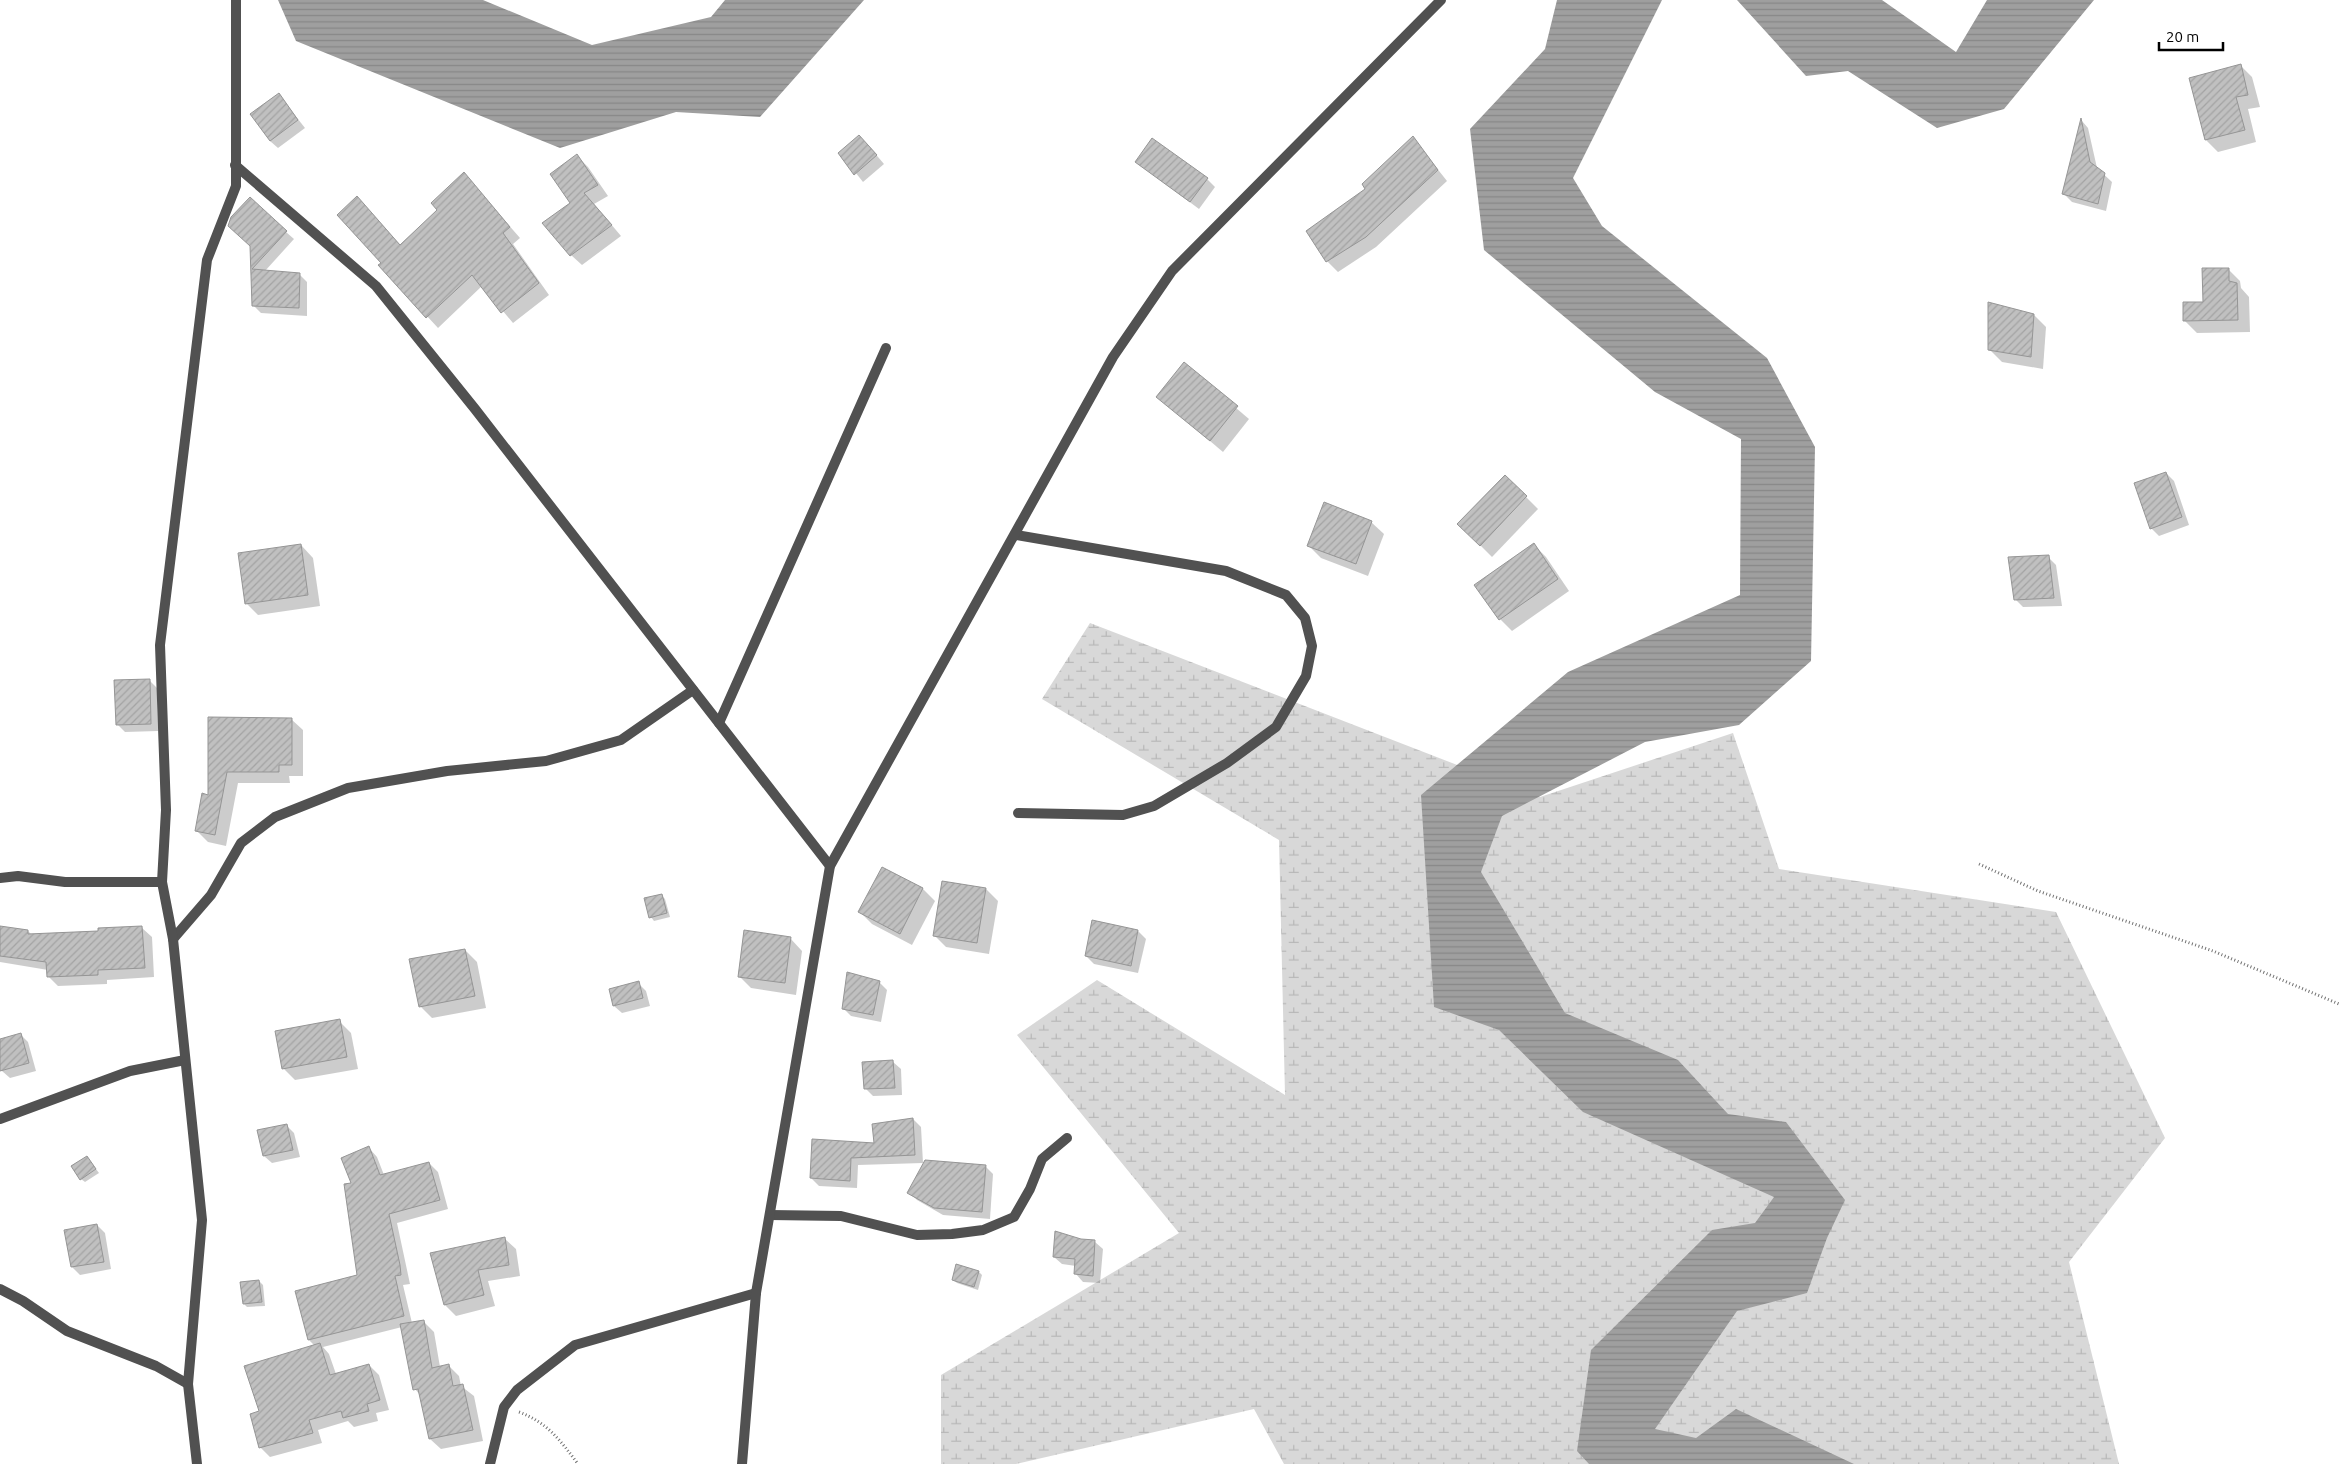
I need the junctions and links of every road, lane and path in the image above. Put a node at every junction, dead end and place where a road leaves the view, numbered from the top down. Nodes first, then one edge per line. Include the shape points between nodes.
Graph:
1 (236, 0) edge
2 (1441, 0) edge
3 (235, 165) junction
4 (886, 348) dead end
5 (1016, 535) junction
6 (693, 690) junction
7 (719, 723) junction
8 (1018, 813) dead end
9 (1979, 864) dead end
10 (830, 866) junction
11 (0, 878) edge
12 (162, 882) junction
13 (173, 939) junction
14 (2339, 1004) edge
15 (185, 1060) junction
16 (0, 1119) edge
17 (1067, 1138) dead end
18 (770, 1215) junction
19 (0, 1288) edge
20 (756, 1293) junction
21 (188, 1384) junction
22 (504, 1407) junction
23 (197, 1464) edge
24 (490, 1464) edge
25 (578, 1464) edge
26 (742, 1464) edge

1 - 3 street
2 - 5 street via 1172,271 1113,358
3 - 6 street via 376,286
3 - 12 street via 236,186 208,260 160,645 166,793
4 - 7 street
5 - 8 street via 1226,572 1286,595 1305,618 1312,646 1306,676 1276,726 1227,763 1154,806 1123,815
5 - 10 street
6 - 7 street
6 - 13 street via 621,740 546,761 447,771 348,788 275,817 241,843 211,895
7 - 10 street
9 - 14 path via 2038,891 2212,950
10 - 18 street
11 - 12 street
12 - 13 street
13 - 15 street
15 - 16 street via 130,1071
15 - 21 street via 202,1220
17 - 18 street via 1042,1159 1014,1217 983,1230 917,1235 841,1216
18 - 20 street
19 - 21 street via 68,1331 156,1366
20 - 22 street via 575,1345 517,1390
20 - 26 street
21 - 23 street
22 - 24 street
22 - 25 path via 536,1418 557,1436

